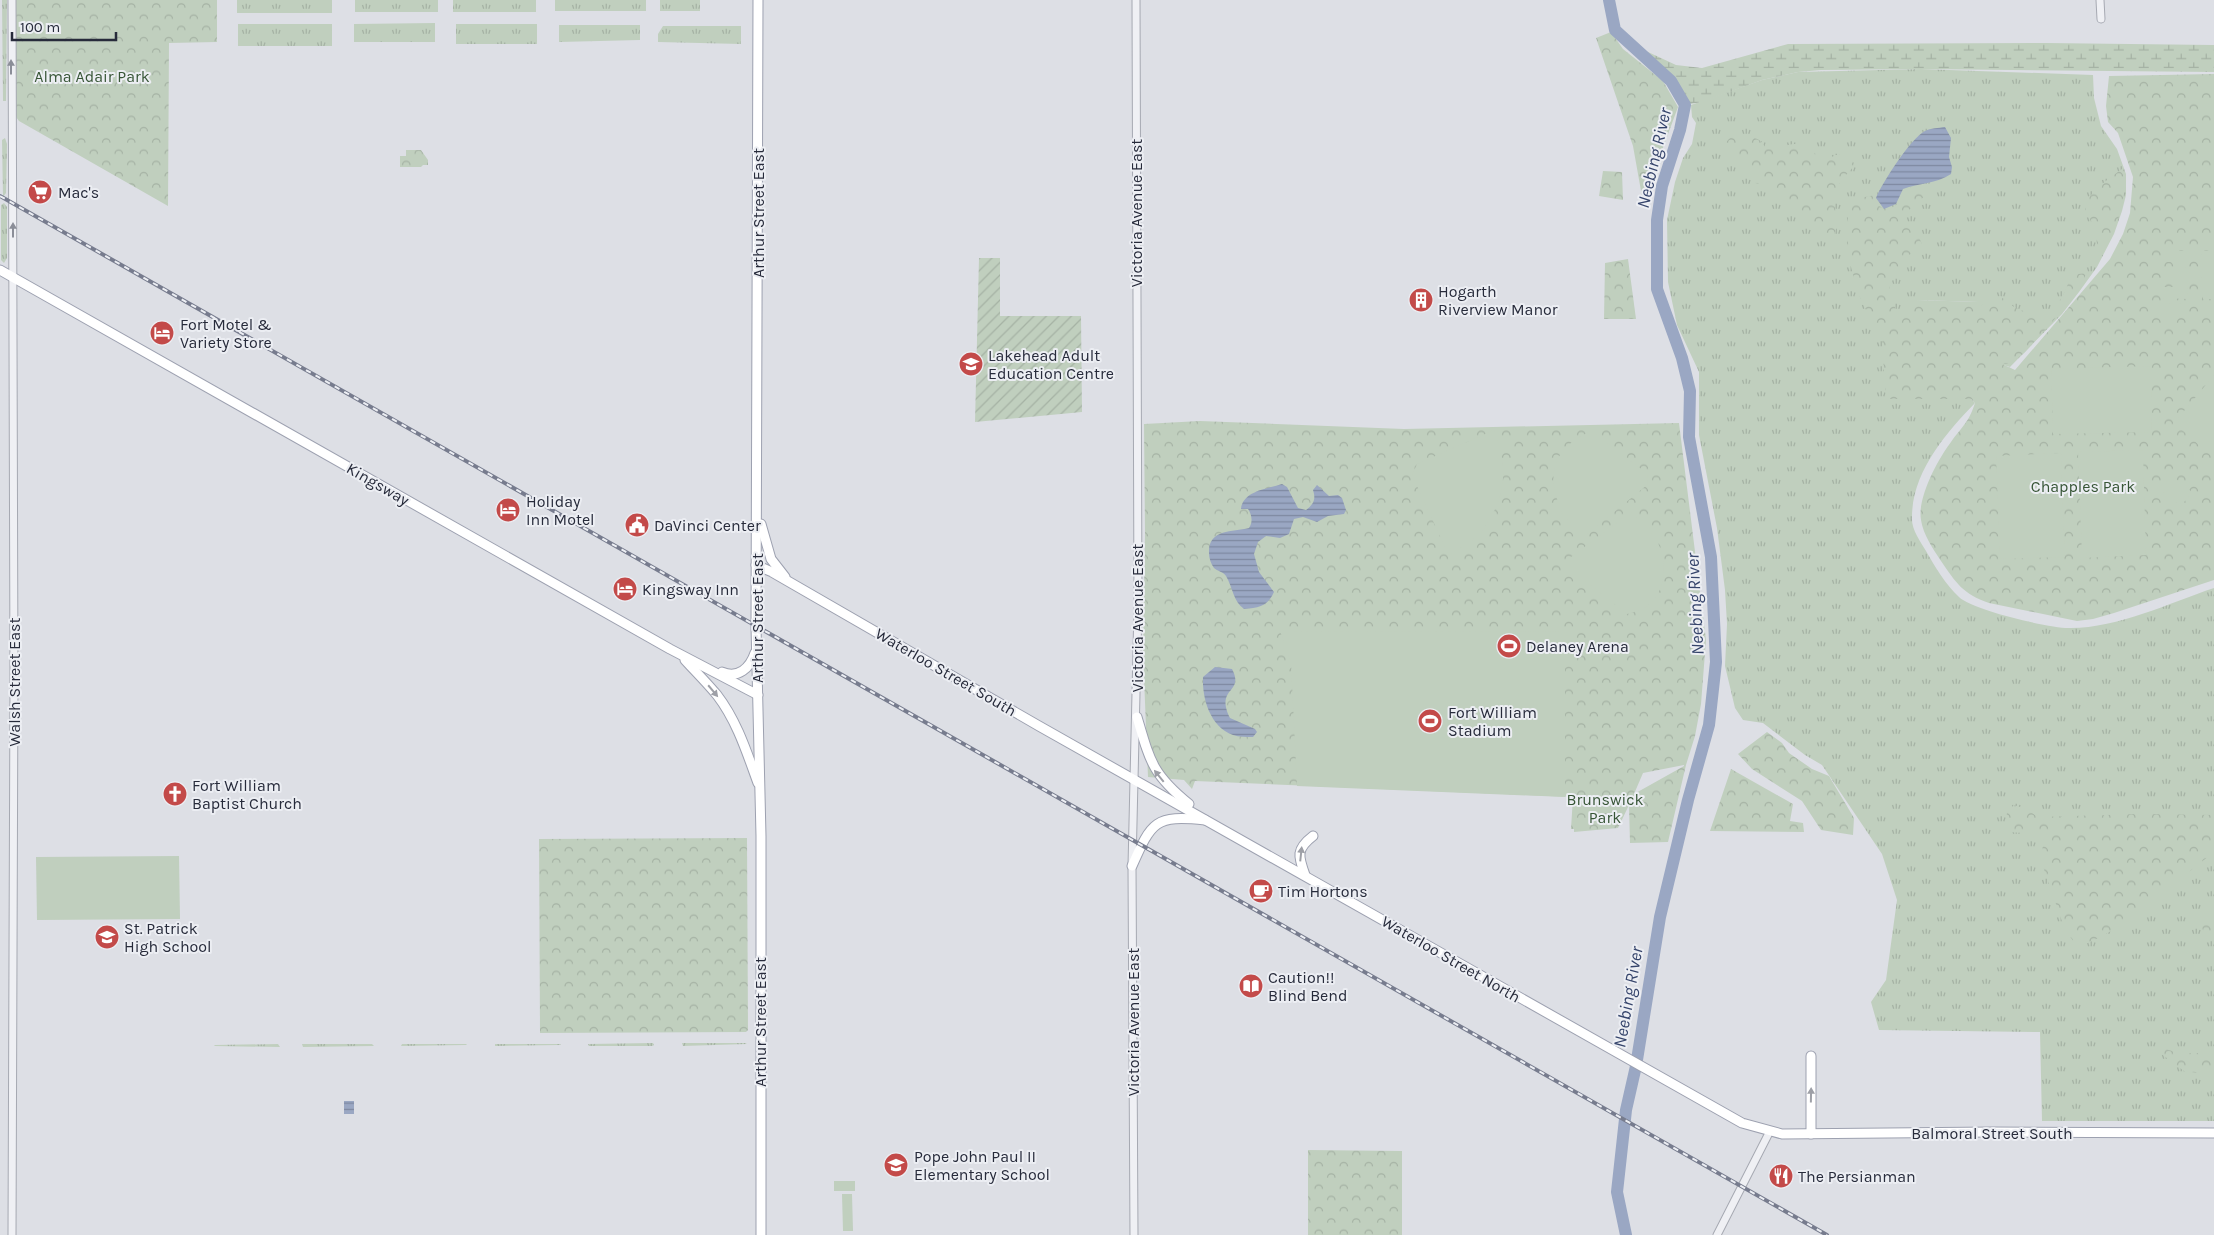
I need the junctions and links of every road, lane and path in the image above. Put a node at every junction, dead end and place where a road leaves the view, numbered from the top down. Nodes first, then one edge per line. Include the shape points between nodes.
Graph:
1 (12, 0) edge
2 (758, 0) edge
3 (1136, 0) edge
4 (2100, 0) edge
5 (2100, 19) dead end
6 (0, 265) edge
7 (0, 270) edge
8 (14, 278) junction
9 (757, 507) junction
10 (756, 566) junction
11 (788, 582) junction
12 (756, 650) junction
13 (680, 654) junction
14 (758, 695) junction
15 (1137, 717) junction
16 (1135, 779) junction
17 (761, 791) junction
18 (1208, 820) junction
19 (1313, 836) dead end
20 (1132, 866) junction
21 (1305, 875) junction
22 (1811, 1056) dead end
23 (1770, 1131) junction
24 (2214, 1133) edge
25 (1811, 1134) junction
26 (12, 1235) edge
27 (761, 1235) edge
28 (1134, 1235) edge
29 (1717, 1235) edge

8 -> 1 street, Walsh Street East
2 - 9 main road, Arthur Street East
3 - 15 street, Victoria Avenue East
4 - 5 street
6 - 8 street
7 - 8 main road, Kingsway
8 - 13 main road, Kingsway
8 - 26 street, Walsh Street East
9 - 10 main road, Arthur Street East
9 - 11 main road via 771,558
10 - 11 main road, Waterloo Street South
10 - 12 main road, Arthur Street East
11 - 16 main road, Waterloo Street South
12 - 13 main road via 753,661 742,672 728,674
12 - 14 main road, Arthur Street East
13 - 14 main road, Kingsway
13 -> 17 main road via 728,713
14 - 17 main road, Arthur Street East
15 - 16 street, Victoria Avenue East
18 -> 15 main road via 1155,772
16 - 18 main road, Waterloo Street North
16 - 20 street, Victoria Avenue East
17 - 27 main road, Arthur Street East
18 - 20 main road via 1169,819 1158,823 1147,834
18 - 21 main road, Waterloo Street North
21 -> 19 main road via 1300,850
20 - 28 street, Victoria Avenue East
21 - 23 main road, Waterloo Street North via 1742,1123
25 -> 22 main road
23 - 25 main road, Balmoral Street South
23 - 29 street
24 - 25 main road, Balmoral Street South

